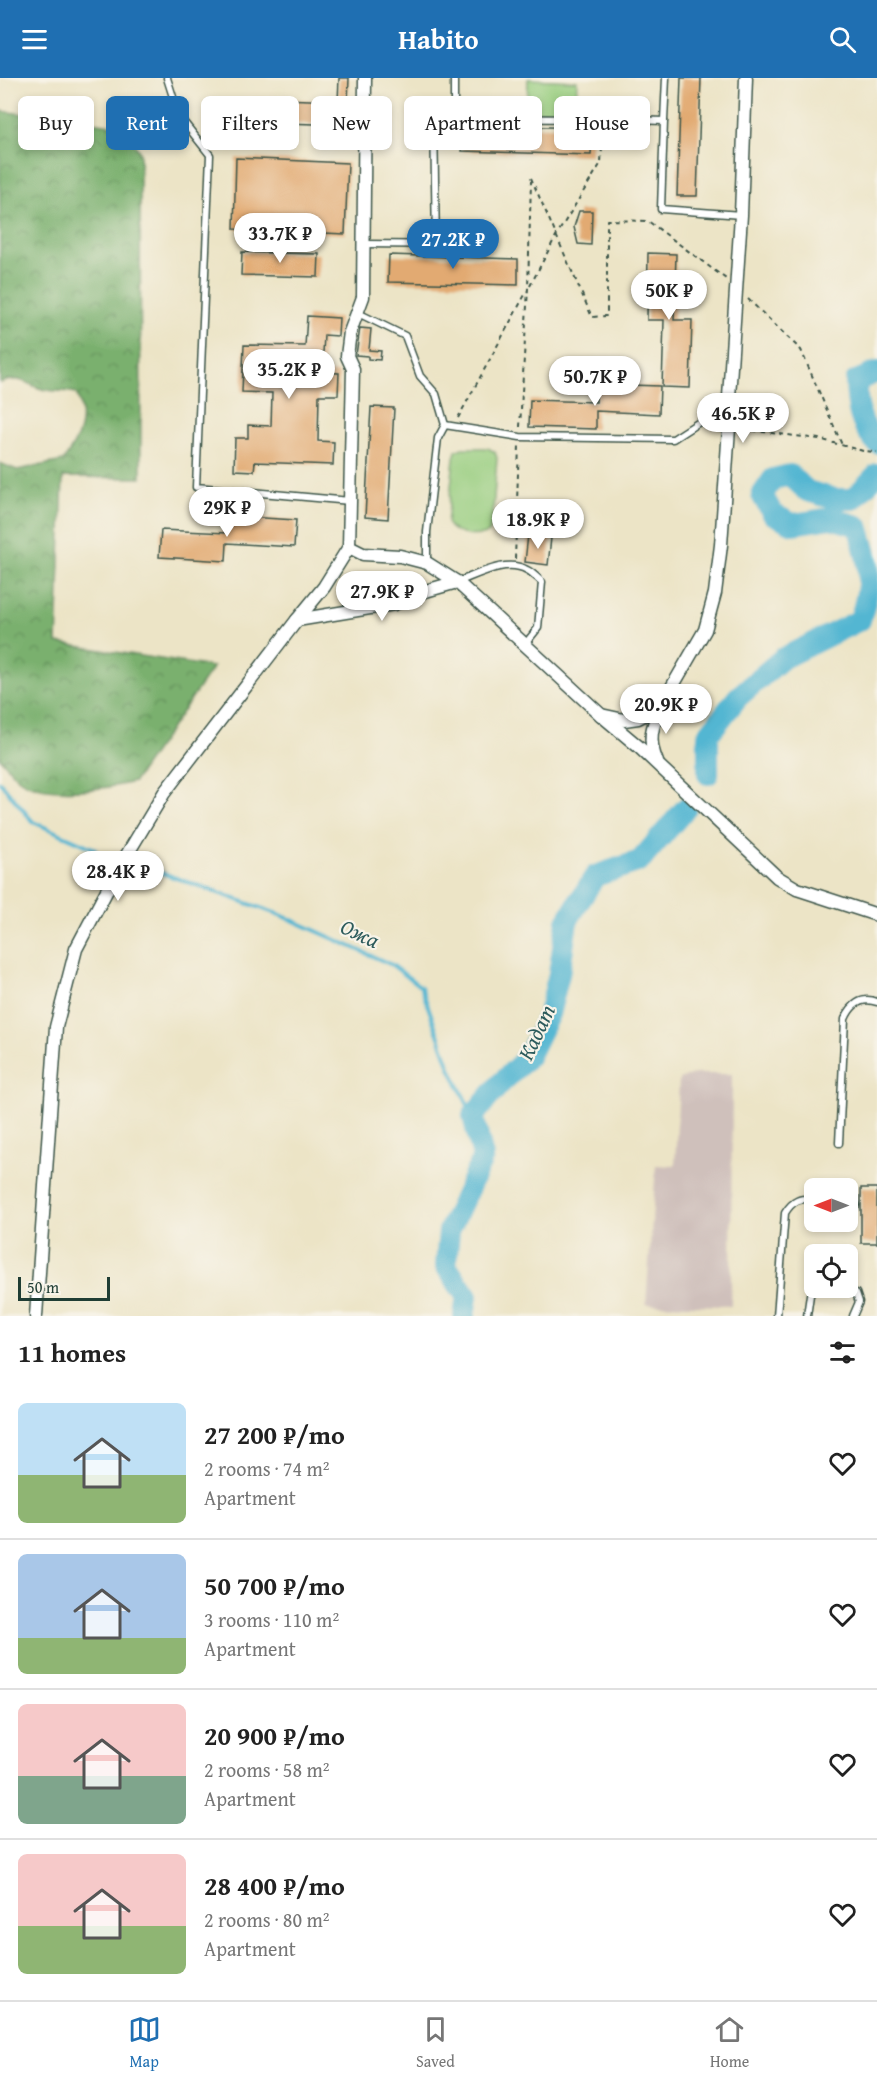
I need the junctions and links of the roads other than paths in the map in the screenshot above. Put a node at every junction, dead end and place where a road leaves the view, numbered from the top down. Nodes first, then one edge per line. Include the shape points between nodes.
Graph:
1 (166, 78) edge
2 (365, 78) edge
3 (666, 78) edge
4 (746, 78) edge
5 (454, 80) dead end
6 (454, 96) edge
7 (542, 119) edge
8 (664, 121) junction
9 (435, 150) edge
10 (741, 215) junction
11 (364, 244) junction
12 (436, 245) junction
13 (463, 245) dead end
14 (357, 313) junction
15 (445, 425) junction
16 (729, 428) junction
17 (350, 501) junction
18 (349, 547) junction
19 (427, 563) junction
20 (458, 582) junction
21 (297, 620) junction
22 (526, 643) junction
23 (661, 706) junction
24 (601, 715) junction
25 (659, 766) junction
26 (877, 915) edge
27 (877, 1002) edge
28 (839, 1143) dead end
29 (804, 1198) edge
30 (810, 1298) edge
31 (858, 1298) edge
32 (36, 1316) edge
33 (777, 1316) edge
34 (807, 1316) edge
35 (853, 1316) edge

1 - 17 lane via 179,116 210,156 196,488
2 - 11 street
3 - 8 lane
4 - 10 street
5 - 6 lane
7 - 8 lane
8 - 10 lane via 661,210
9 - 12 lane
10 - 16 street
11 - 12 lane
11 - 14 street via 363,297
12 - 13 lane
14 - 15 lane via 405,336 420,376 436,394
14 - 17 street via 347,356 353,369
15 - 16 lane via 520,437 673,439 704,419
15 - 19 lane via 438,438
16 - 23 street via 715,593 705,630
17 - 18 street
18 - 19 street via 363,554 400,556
18 - 21 street
19 - 20 street
20 - 21 street via 394,604
20 - 22 street
20 - 22 lane via 514,566 542,582 538,628
21 - 32 street via 164,793 76,949 57,1027
22 - 24 street
23 - 24 street via 638,718 624,720
23 - 25 street via 651,730
24 - 25 street
25 - 26 street via 777,877 807,893
27 - 28 lane via 856,1003 845,1019
29 - 33 lane via 792,1203 785,1213
30 - 34 lane
31 - 35 lane via 860,1302

